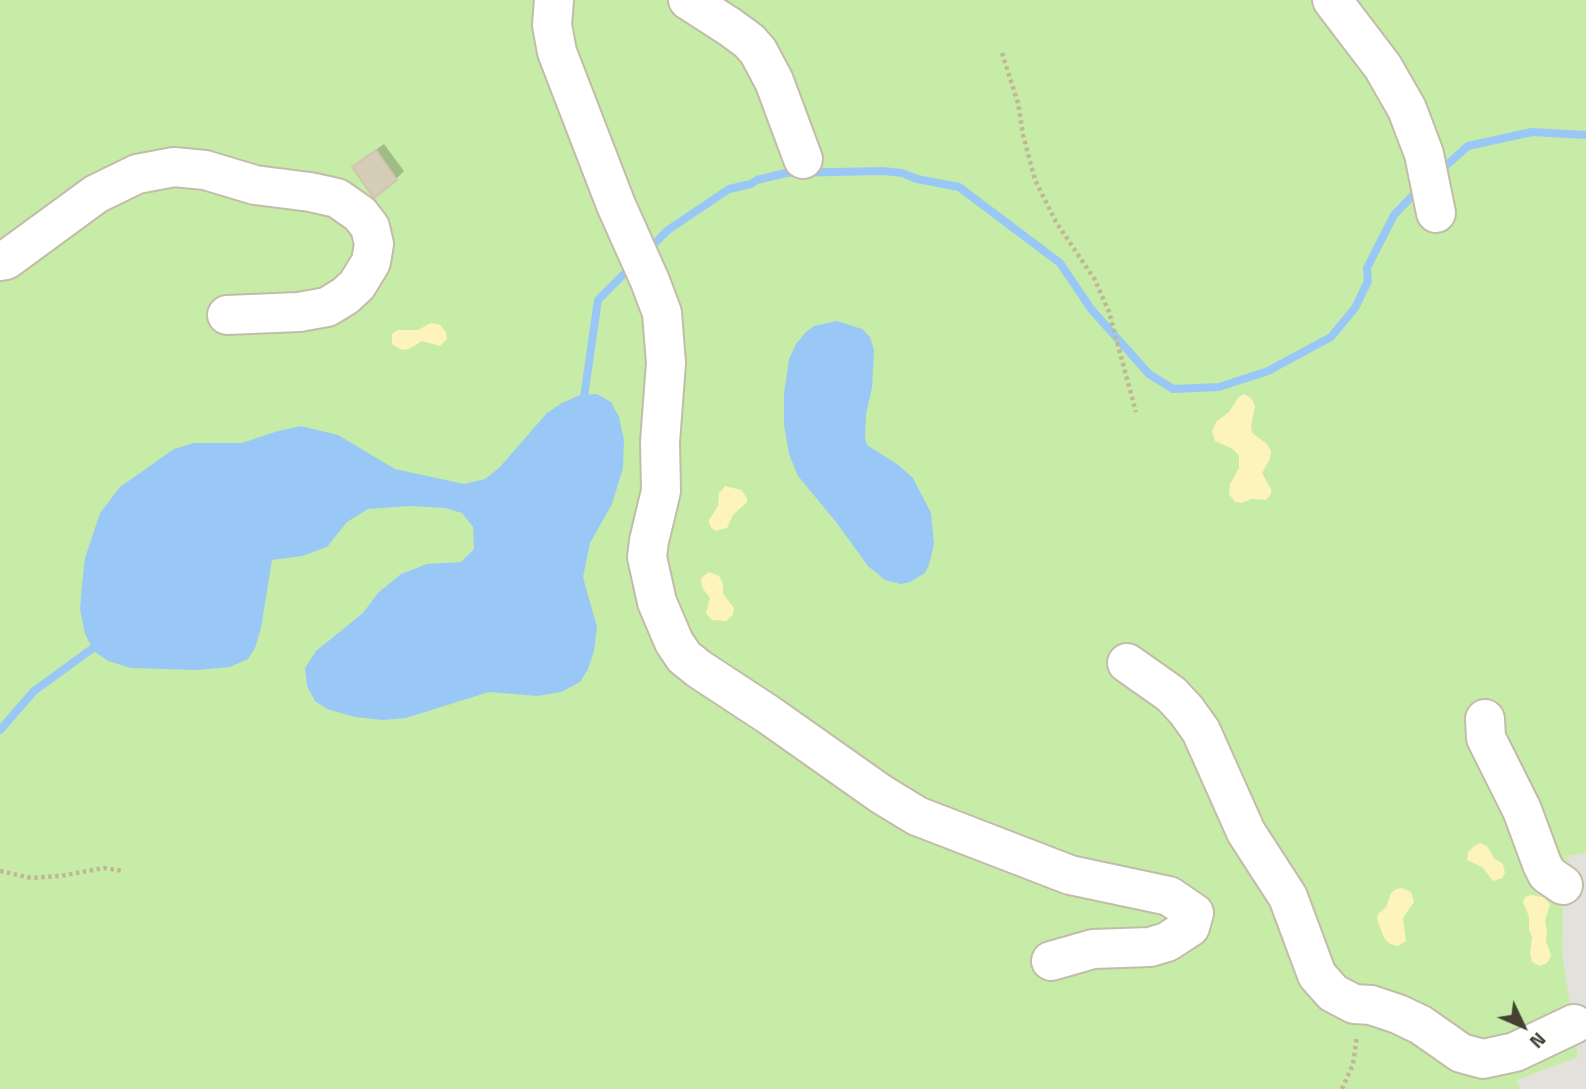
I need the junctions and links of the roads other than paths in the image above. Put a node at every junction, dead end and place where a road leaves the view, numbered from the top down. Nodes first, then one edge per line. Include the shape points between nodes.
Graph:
1 (554, 0) edge
2 (688, 0) edge
3 (1332, 0) edge
4 (803, 159) dead end
5 (1436, 213) dead end
6 (0, 261) edge
7 (227, 314) dead end
8 (1127, 663) dead end
9 (1485, 719) dead end
10 (1563, 885) dead end
11 (1051, 961) dead end
12 (1574, 1024) dead end

1 - 11 lane via 552,25 565,78 662,313 666,363 661,491 648,557 657,603 674,642 699,669 917,816 1070,875 1169,896 1195,913 1190,927 1167,942 1093,949
2 - 4 lane via 758,51
3 - 5 lane via 1408,109 1424,154
6 - 7 lane via 96,194 137,173 174,167 337,198 370,227 374,244 371,262 356,285 327,307
8 - 12 lane via 1171,694 1202,732 1246,832 1288,897 1317,975 1333,993 1354,1004 1398,1014 1461,1053 1483,1059 1516,1052
9 - 10 lane via 1486,738 1522,810 1542,864 1547,874

